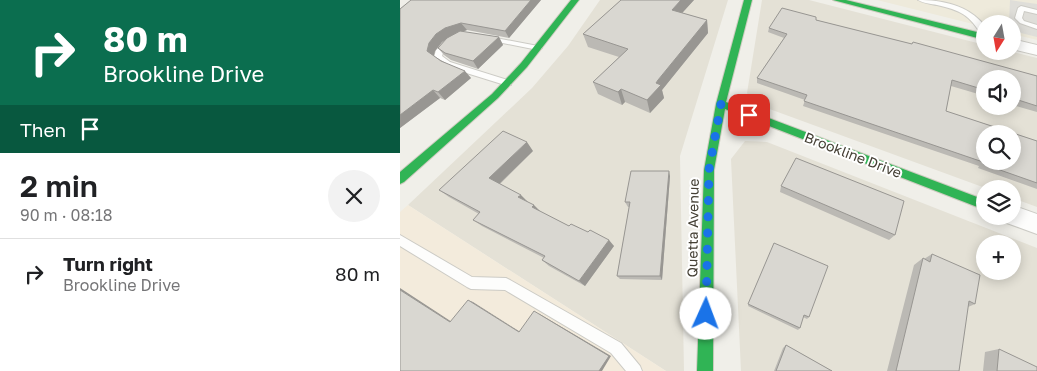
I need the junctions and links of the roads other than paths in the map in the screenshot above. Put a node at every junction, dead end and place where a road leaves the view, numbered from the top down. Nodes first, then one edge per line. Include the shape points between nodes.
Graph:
1 (575, 0) edge
2 (748, 0) edge
3 (837, 0) edge
4 (922, 0) edge
5 (860, 2) edge
6 (1037, 12) edge
7 (976, 18) edge
8 (1037, 27) edge
9 (976, 34) edge
10 (459, 36) edge
11 (476, 36) edge
12 (1021, 46) edge
13 (538, 48) junction
14 (1037, 50) edge
15 (508, 83) junction
16 (721, 104) junction
17 (400, 179) edge
18 (976, 202) edge
19 (1021, 218) edge
20 (1037, 224) edge
21 (400, 240) edge
22 (635, 371) edge
23 (705, 371) edge

1 - 13 street
2 - 16 street, Quetta Avenue
3 - 5 street
4 - 7 lane via 958,8
5 - 9 street
6 - 8 lane via 1021,8 1018,18
10 - 15 lane via 438,56 447,64
11 - 13 lane
12 - 14 street
13 - 15 street
15 - 17 street
16 - 18 street, Brookline Drive
16 - 23 street, Quetta Avenue via 709,170
19 - 20 street
21 - 22 lane via 471,283 506,284 616,348

